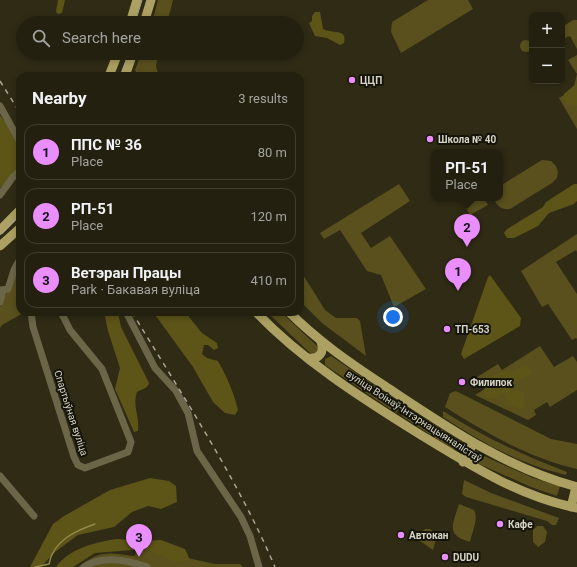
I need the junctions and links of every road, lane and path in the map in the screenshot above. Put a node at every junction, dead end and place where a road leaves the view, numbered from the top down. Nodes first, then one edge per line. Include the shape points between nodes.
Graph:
1 (137, 0) edge
2 (151, 0) edge
3 (132, 16) edge
4 (146, 16) edge
5 (115, 60) edge
6 (131, 60) edge
7 (111, 72) edge
8 (126, 72) edge
9 (0, 106) edge
10 (16, 135) edge
11 (16, 174) edge
12 (0, 195) edge
13 (16, 214) edge
14 (0, 231) edge
15 (16, 232) edge
16 (8, 239) junction
17 (0, 246) edge
18 (16, 266) edge
19 (2, 291) edge
20 (0, 302) edge
21 (31, 316) edge
22 (63, 316) edge
23 (128, 316) edge
24 (260, 316) edge
25 (293, 316) edge
26 (321, 342) junction
27 (335, 353) junction
28 (308, 358) junction
29 (323, 370) junction
30 (473, 444) junction
31 (463, 462) junction
32 (0, 476) edge
33 (577, 487) edge
34 (574, 507) edge
35 (34, 516) dead end
36 (84, 567) edge
37 (147, 567) edge
38 (259, 567) edge

1 - 3 main road
2 - 4 main road
5 - 7 main road
6 - 8 main road
9 - 10 street
11 - 12 street
13 - 14 main road
14 - 16 street
15 - 16 main road
16 - 17 main road
18 - 19 street via 8,289
19 - 20 street
21 - 22 street, Спартыўная вуліца via 32,326 78,465 85,468 128,452 131,442 102,369 70,330
23 - 38 street via 155,368 176,391 188,413 197,451 241,517 250,536
24 - 28 main road, вуліца Воінаў-Інтэрнацыяналістаў
25 - 26 main road, вуліца Воінаў-Інтэрнацыяналістаў
26 - 27 main road, вуліца Воінаў-Інтэрнацыяналістаў
26 - 28 main road via 320,355
27 - 29 main road via 324,357
27 - 30 main road, вуліца Воінаў-Інтэрнацыяналістаў
28 - 29 main road, вуліца Воінаў-Інтэрнацыяналістаў
29 - 31 main road, вуліца Воінаў-Інтэрнацыяналістаў
30 - 31 main road
30 - 33 main road, вуліца Воінаў-Інтэрнацыяналістаў via 533,472
31 - 34 main road, вуліца Воінаў-Інтэрнацыяналістаў via 517,489
32 - 35 street
33 - 34 main road
36 - 37 street via 91,562 105,559

